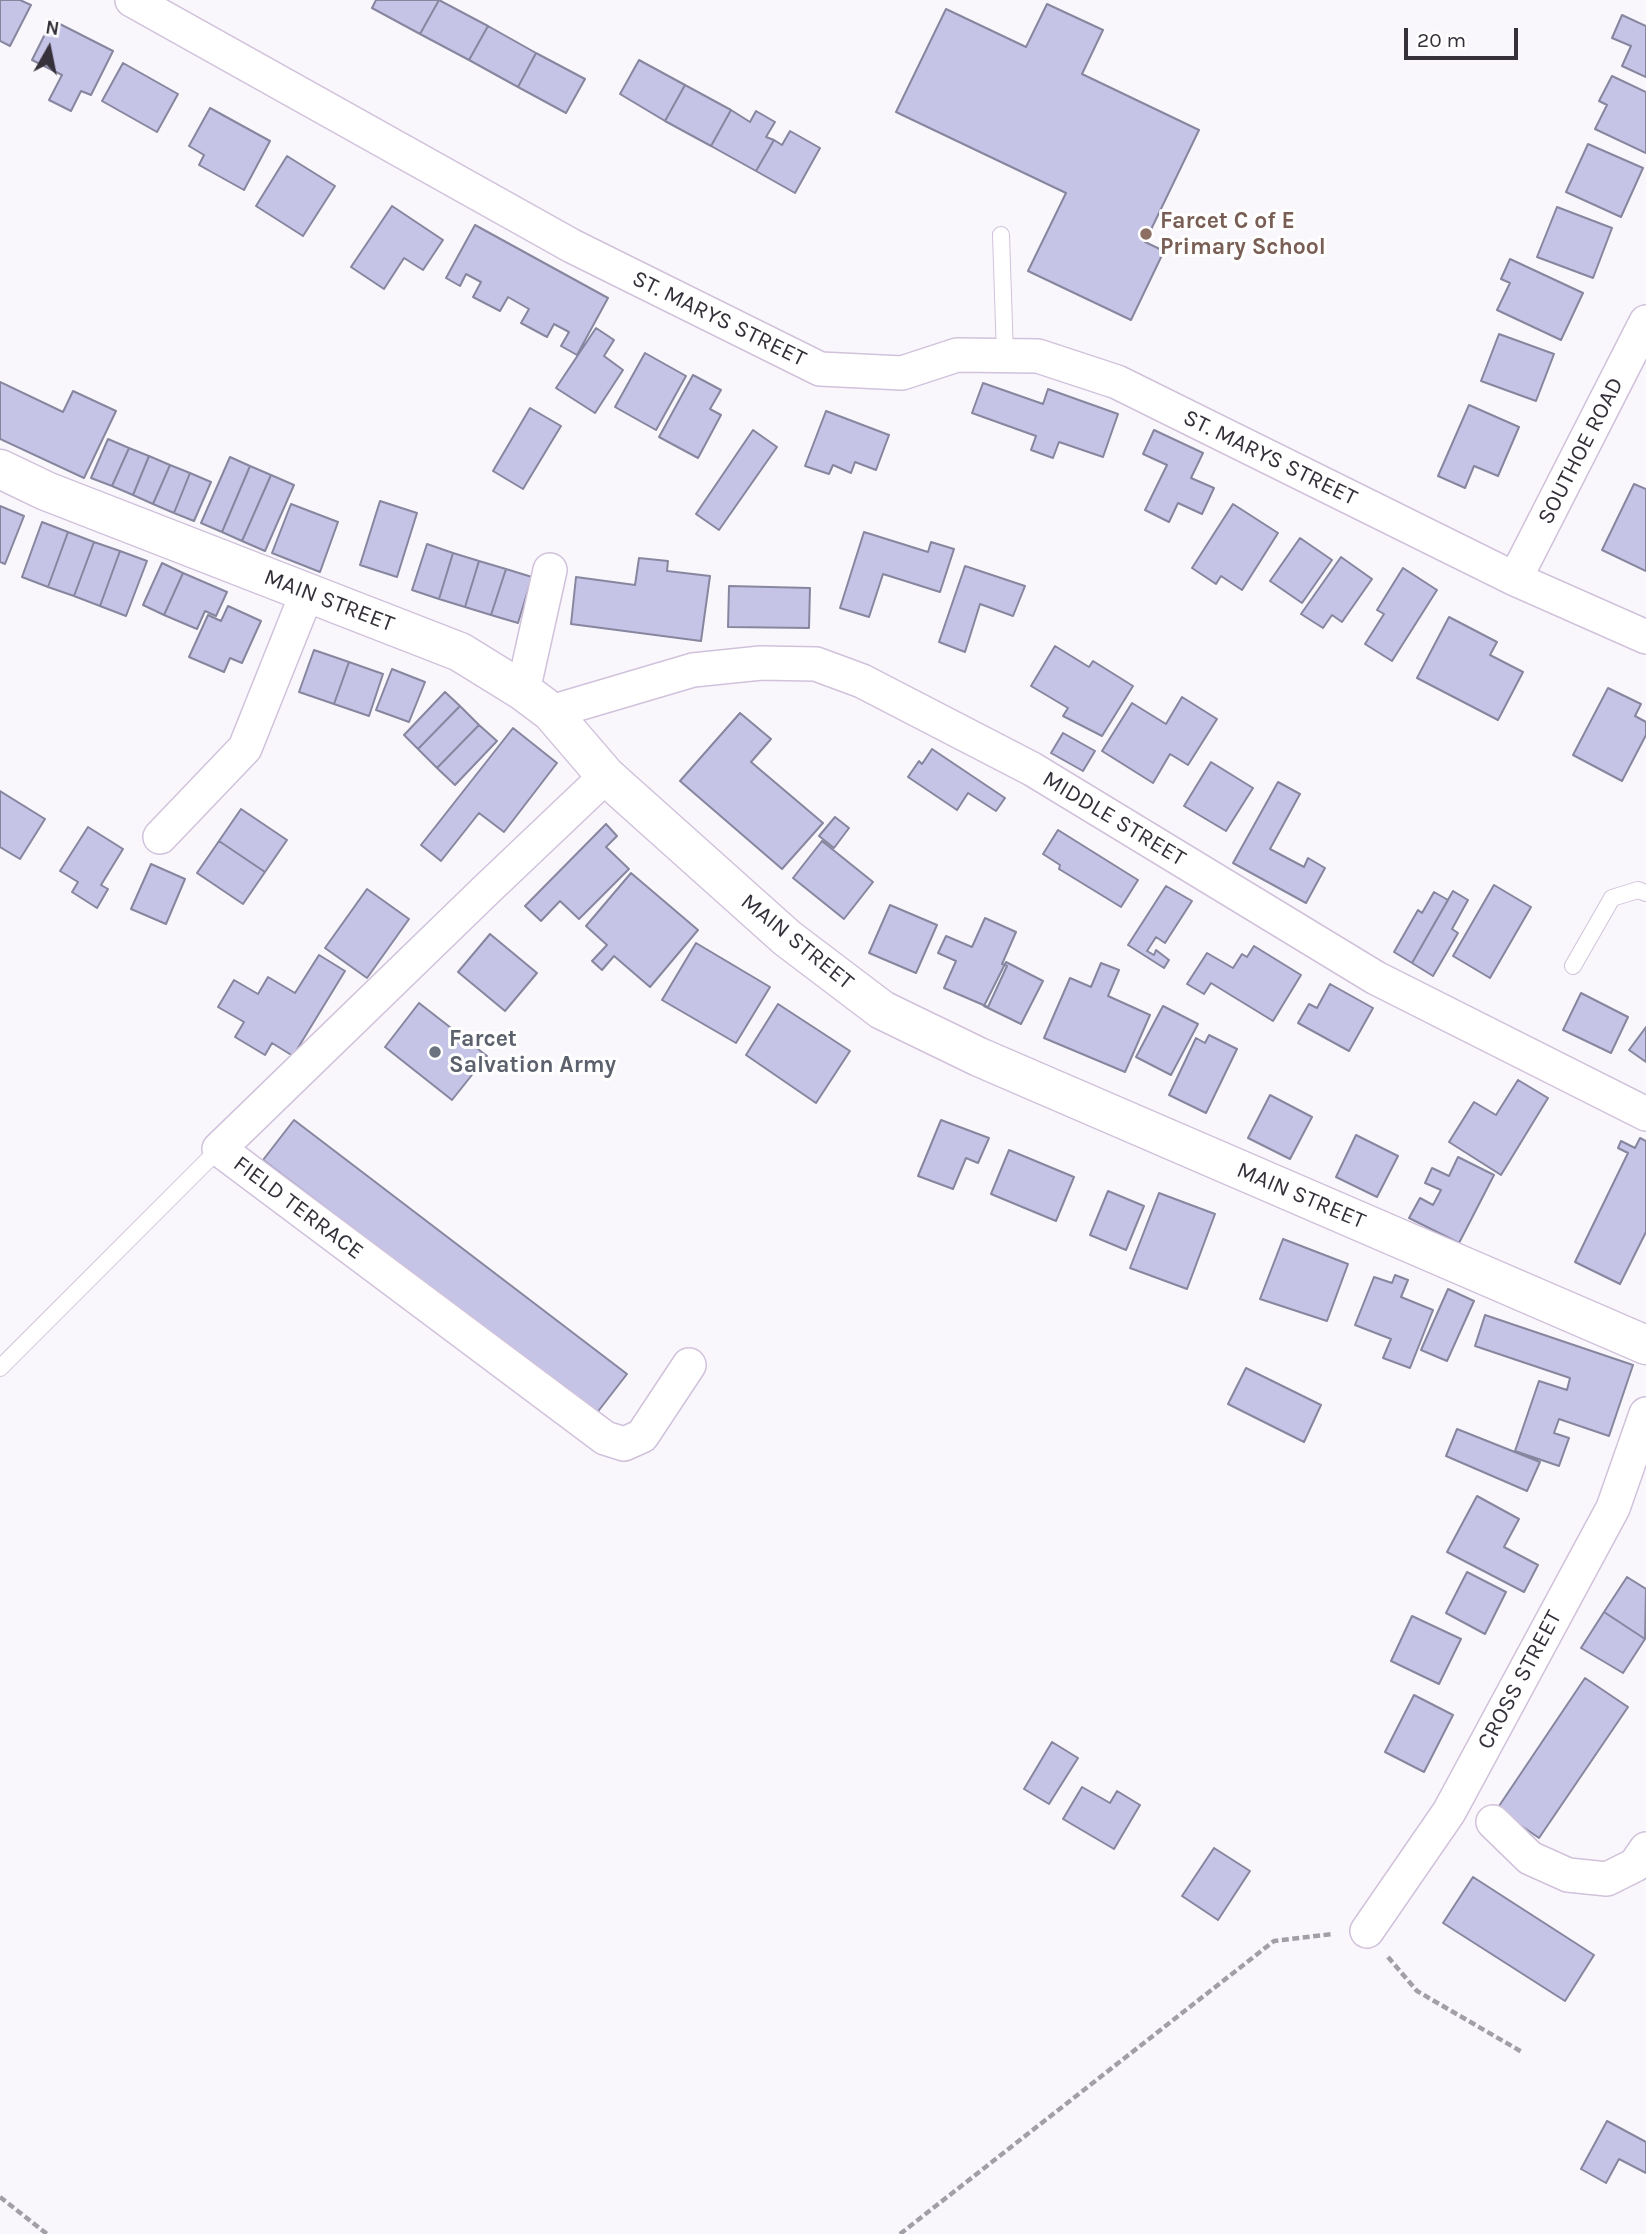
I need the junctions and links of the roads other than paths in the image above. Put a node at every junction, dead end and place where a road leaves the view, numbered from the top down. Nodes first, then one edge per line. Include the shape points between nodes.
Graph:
1 (132, 0) edge
2 (1001, 235) dead end
3 (1646, 323) edge
4 (1005, 356) junction
5 (0, 469) edge
6 (550, 570) dead end
7 (1515, 579) junction
8 (307, 593) junction
9 (1646, 637) edge
10 (537, 701) junction
11 (606, 776) junction
12 (160, 837) dead end
13 (1646, 894) edge
14 (1573, 966) dead end
15 (1646, 1114) edge
16 (219, 1149) junction
17 (1646, 1345) edge
18 (689, 1365) dead end
19 (0, 1368) edge
20 (1646, 1414) edge
21 (1493, 1822) dead end
22 (1646, 1849) edge
23 (1367, 1931) road end

1 - 4 street, ST. MARYS STREET via 572,246 820,369 902,373 957,355
2 - 4 lane
3 - 7 street, SOUTHOE ROAD
4 - 7 street, ST. MARYS STREET via 1038,356 1117,382
5 - 8 street, MAIN STREET
6 - 10 street
7 - 9 street, ST. MARYS STREET
8 - 10 street, MAIN STREET via 460,652
8 - 12 street via 245,748
10 - 11 street, MAIN STREET
10 - 15 street, MIDDLE STREET via 693,670 761,663 816,664 862,681 1032,769 1376,978
11 - 16 street, FIELD TERRACE
11 - 17 street, MAIN STREET via 787,938 882,1010 979,1057
13 - 14 lane via 1638,890 1612,898
16 - 18 street, FIELD TERRACE via 605,1438 624,1444 642,1436
16 - 19 lane
20 - 23 street, CROSS STREET via 1613,1508 1574,1581 1449,1812
21 - 22 street via 1530,1858 1568,1875 1607,1879 1635,1865

